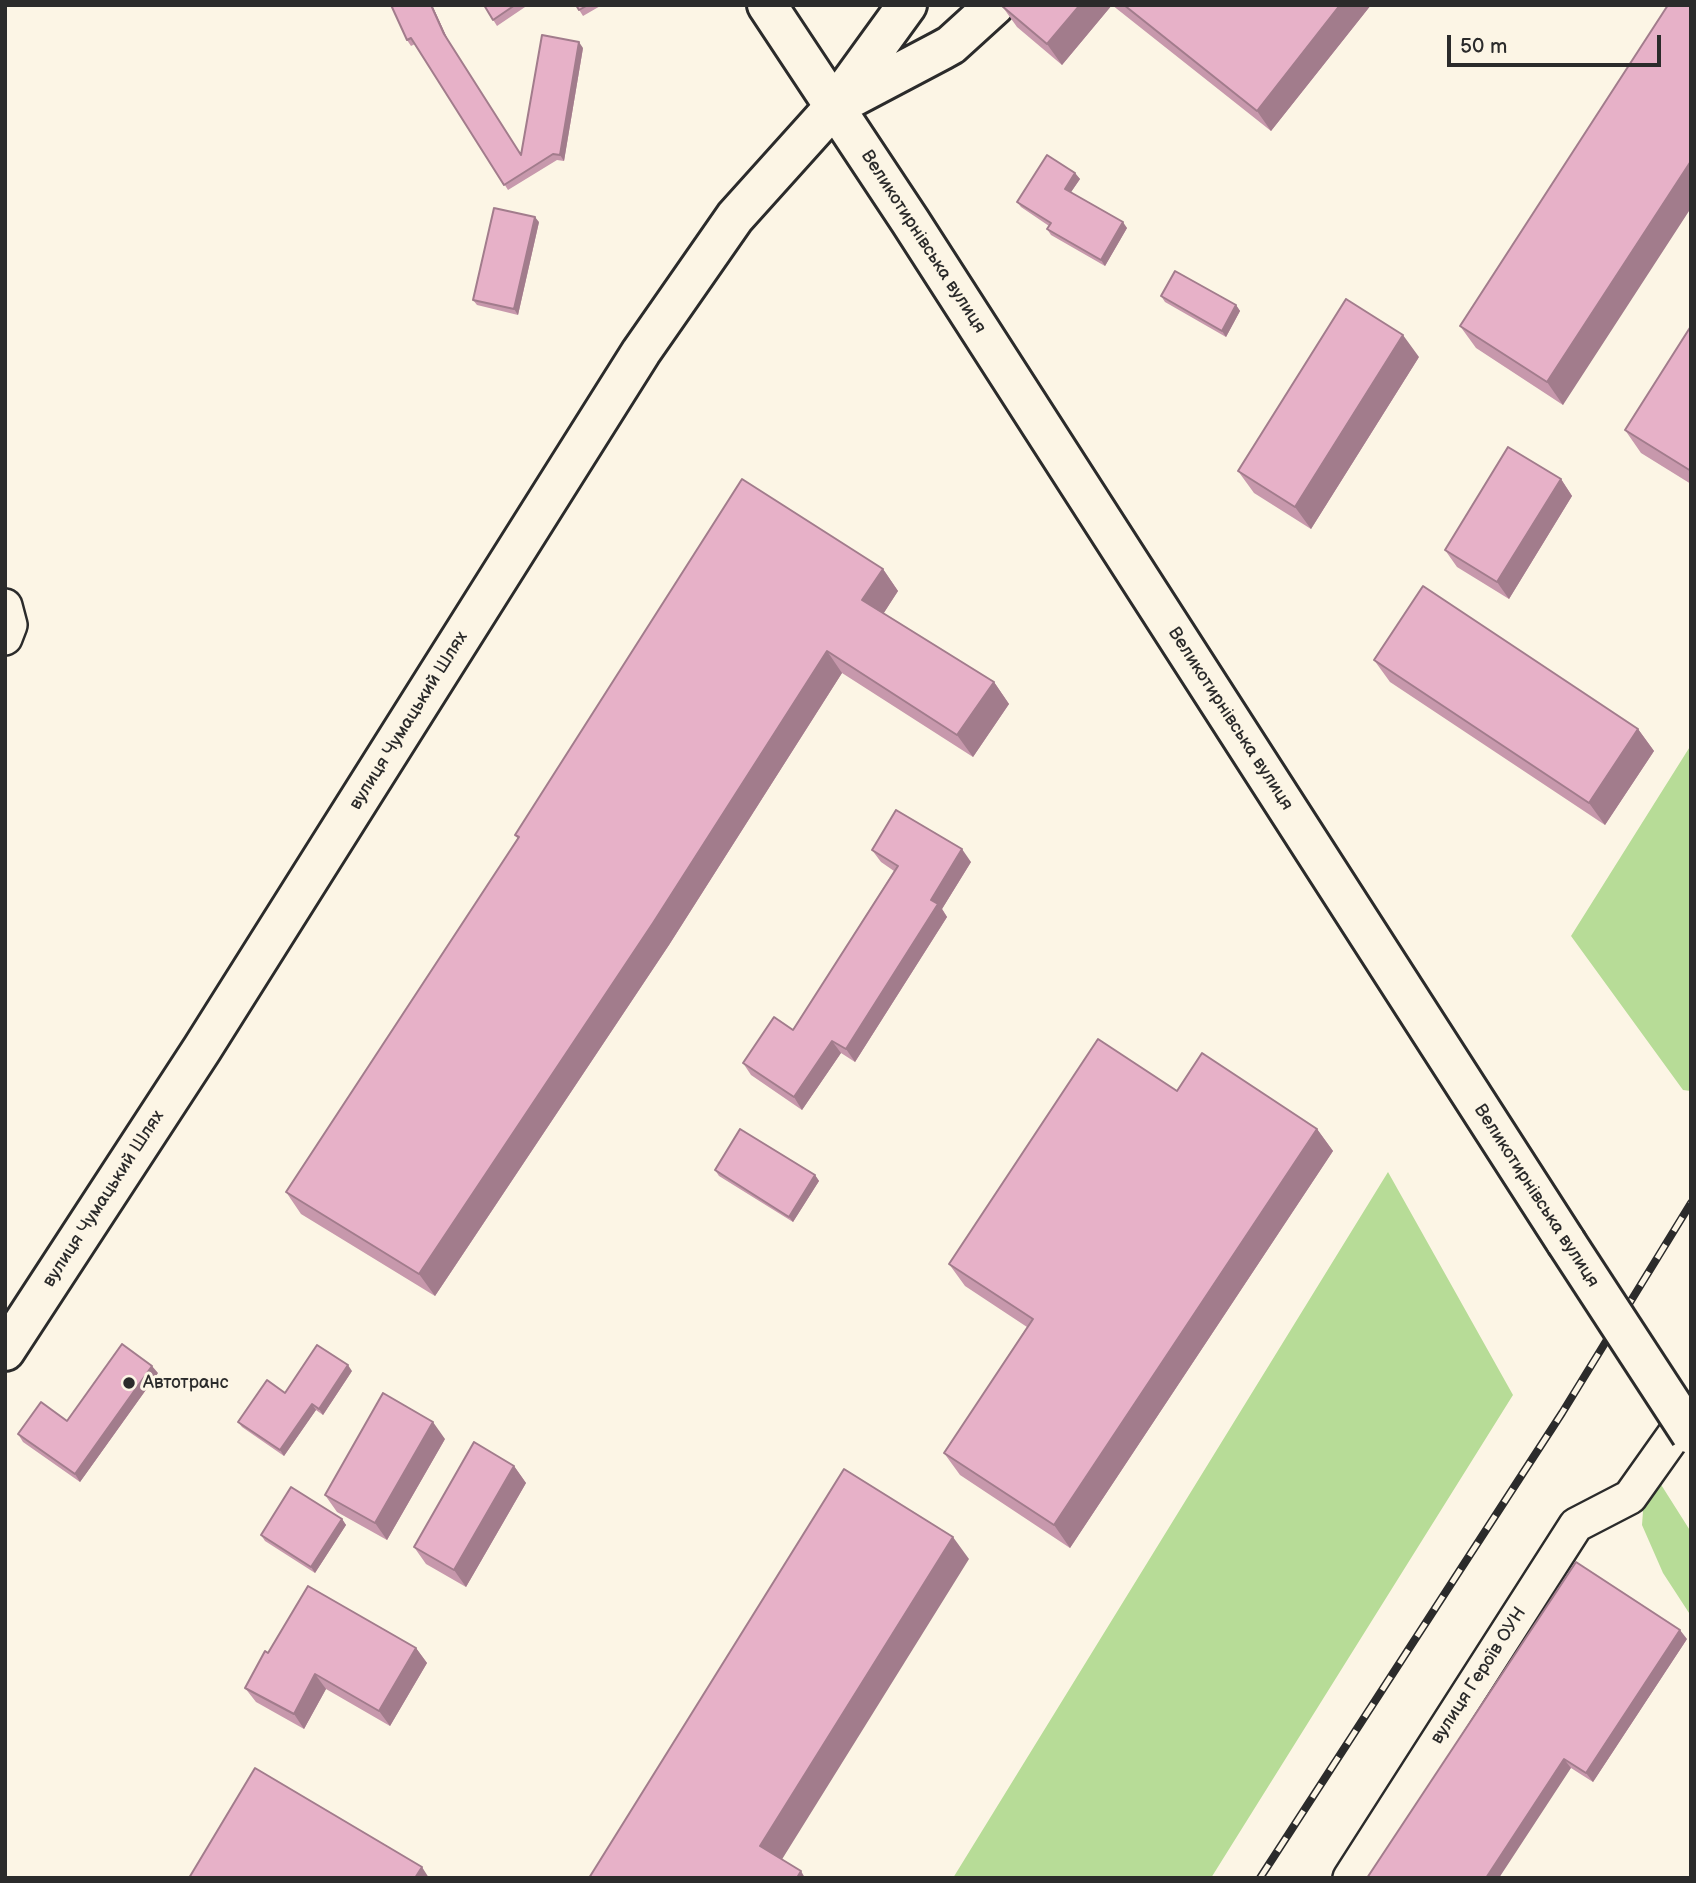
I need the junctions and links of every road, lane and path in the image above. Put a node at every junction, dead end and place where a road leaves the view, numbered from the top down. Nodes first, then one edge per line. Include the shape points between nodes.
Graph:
1 (767, 5) edge
2 (907, 5) edge
3 (996, 5) edge
4 (834, 107) junction
5 (5, 607) edge
6 (5, 638) edge
7 (5, 1351) edge
8 (1691, 1411) edge
9 (1691, 1434) edge
10 (1350, 1878) edge

1 - 4 main road, Великотирнівська вулиця
2 - 4 main road, вулиця Чумацький Шлях
3 - 4 main road, вулиця Чумацький Шлях via 943,50
4 - 7 main road, вулиця Чумацький Шлях via 735,217 641,352 202,1049
4 - 9 main road, Великотирнівська вулиця, bridge
5 - 6 street via 10,625
8 - 10 street, вулиця Героїв ОУН via 1630,1497 1576,1525

